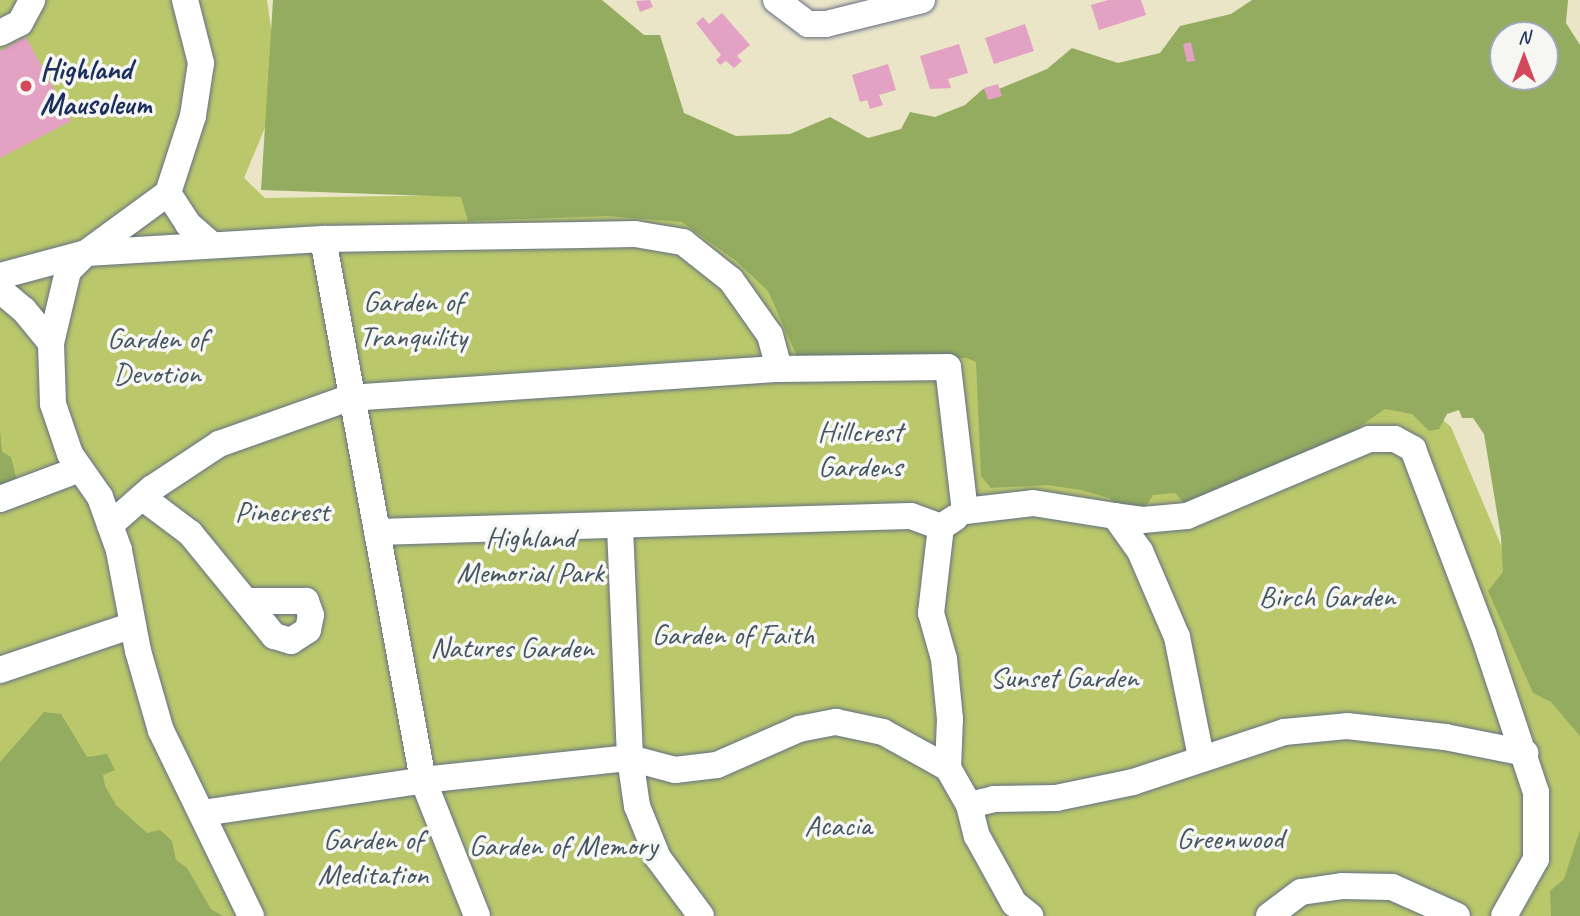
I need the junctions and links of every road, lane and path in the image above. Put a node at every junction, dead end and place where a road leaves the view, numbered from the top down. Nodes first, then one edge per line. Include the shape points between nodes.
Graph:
1 (32, 0) edge
2 (185, 0) edge
3 (776, 0) edge
4 (922, 0) edge
5 (0, 33) edge
6 (168, 193) junction
7 (323, 239) junction
8 (212, 245) junction
9 (86, 253) junction
10 (0, 276) edge
11 (0, 290) edge
12 (51, 343) junction
13 (779, 369) junction
14 (349, 398) junction
15 (80, 469) junction
16 (142, 497) junction
17 (0, 499) edge
18 (965, 511) junction
19 (1115, 516) junction
20 (110, 525) junction
21 (941, 527) junction
22 (620, 528) junction
23 (377, 532) junction
24 (247, 601) dead end
25 (133, 625) junction
26 (0, 670) edge
27 (1525, 753) junction
28 (1201, 757) junction
29 (630, 758) junction
30 (948, 768) junction
31 (423, 780) junction
32 (969, 805) junction
33 (203, 813) junction
34 (251, 916) edge
35 (477, 916) edge
36 (701, 916) edge
37 (1030, 916) edge
38 (1269, 916) edge
39 (1457, 916) edge
40 (1504, 916) edge

1 - 5 street via 20,23
2 - 6 street via 201,63 193,116
3 - 4 street via 808,24 826,24
6 - 8 street via 188,224
6 - 9 street
7 - 8 street
7 - 13 street via 635,234 683,242 730,280 771,335
7 - 14 street
8 - 9 street
9 - 10 street
9 - 12 street via 68,271
11 - 12 street
12 - 15 street via 53,404 69,454
13 - 14 street
13 - 18 street via 948,367
14 - 16 street via 219,444
14 - 23 street
15 - 17 street
15 - 20 street via 100,497
16 - 20 street
16 - 24 street via 190,533
18 - 19 street via 1033,503
18 - 21 street
19 - 27 street via 1143,520 1187,516 1369,439 1395,439 1413,449
19 - 28 street via 1140,551 1177,637
20 - 25 street
21 - 22 street via 911,516
21 - 30 street via 932,613 944,659 950,719
22 - 23 street
22 - 29 street
23 - 31 street
25 - 26 street
25 - 33 street via 161,731
27 - 28 street via 1446,737 1347,726 1284,732
27 - 40 street via 1536,792 1536,859
28 - 32 street via 1133,782 1069,796 994,799
29 - 30 street via 675,770 716,765 799,729 836,722 883,732
29 - 31 street
29 - 36 street via 637,806 658,858
30 - 32 street
31 - 33 street
31 - 35 street
32 - 37 street via 977,836 1014,903
33 - 34 street
38 - 39 street via 1301,892 1342,886 1392,887

